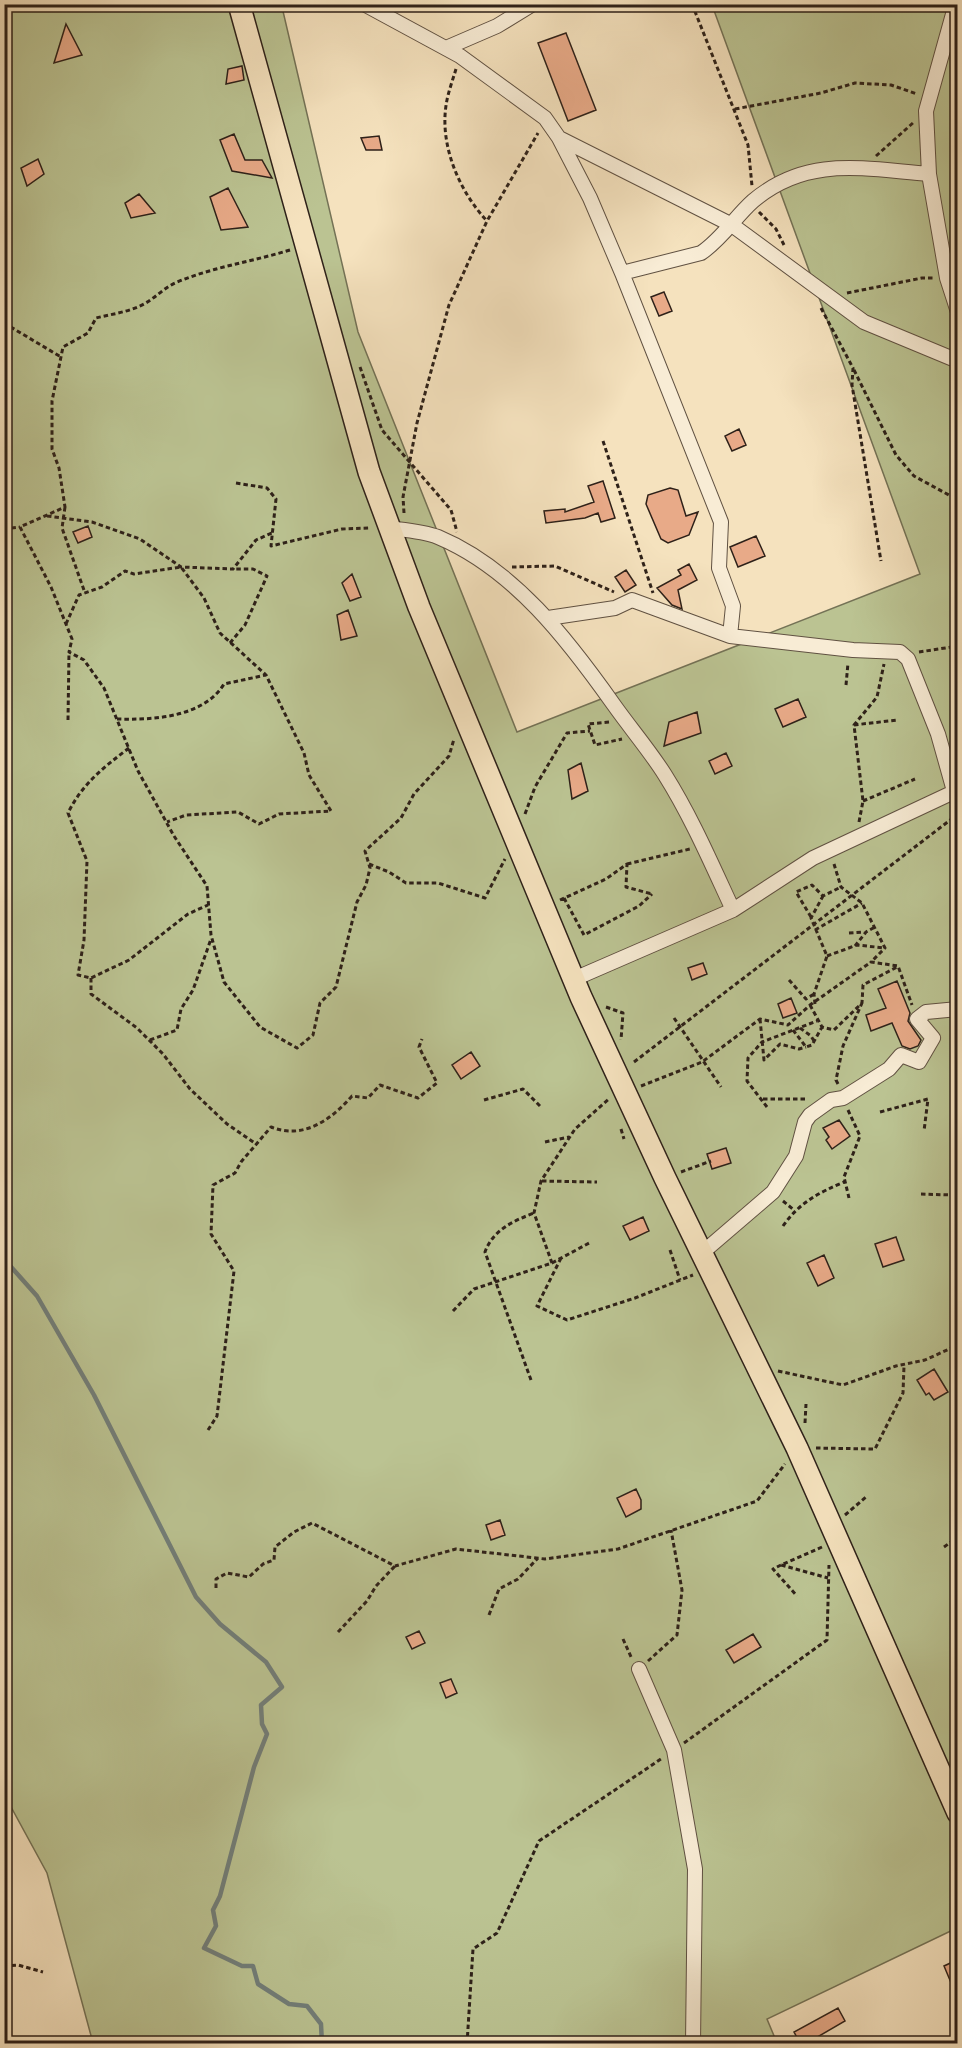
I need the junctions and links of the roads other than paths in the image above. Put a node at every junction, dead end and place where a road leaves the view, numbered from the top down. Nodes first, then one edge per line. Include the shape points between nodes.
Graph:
1 (239, 4) edge
2 (364, 4) edge
3 (533, 4) edge
4 (955, 7) edge
5 (446, 48) junction
6 (559, 138) junction
7 (929, 174) junction
8 (732, 225) junction
9 (622, 273) junction
10 (957, 312) edge
11 (957, 361) edge
12 (397, 529) junction
13 (548, 618) junction
14 (730, 636) junction
15 (956, 790) edge
16 (733, 910) junction
17 (574, 979) junction
18 (957, 1009) edge
19 (705, 1261) junction
20 (639, 1669) road end
21 (957, 1813) edge
22 (693, 2043) edge

1 - 12 main road via 369,472
2 - 5 street
3 - 5 street via 497,26
4 - 7 street via 926,105
5 - 6 street via 545,118
6 - 8 street
6 - 9 street
7 - 8 street via 814,169 789,177 754,201
7 - 10 street via 947,278
8 - 9 street via 701,253
8 - 11 street via 864,322
9 - 14 street via 721,522 719,568 733,606
12 - 13 street via 437,537 463,551 489,567
12 - 17 main road via 462,711
13 - 14 street via 615,608 632,600
13 - 16 street via 583,660 664,774 704,845
14 - 15 street via 852,650 887,650 905,655
15 - 16 street via 813,858
16 - 17 street
17 - 19 main road
18 - 19 street via 926,1012 917,1018 933,1038 920,1062 901,1054 889,1069 805,1122 800,1148 773,1192
19 - 21 main road via 797,1448
20 - 22 street via 674,1750 695,1869

